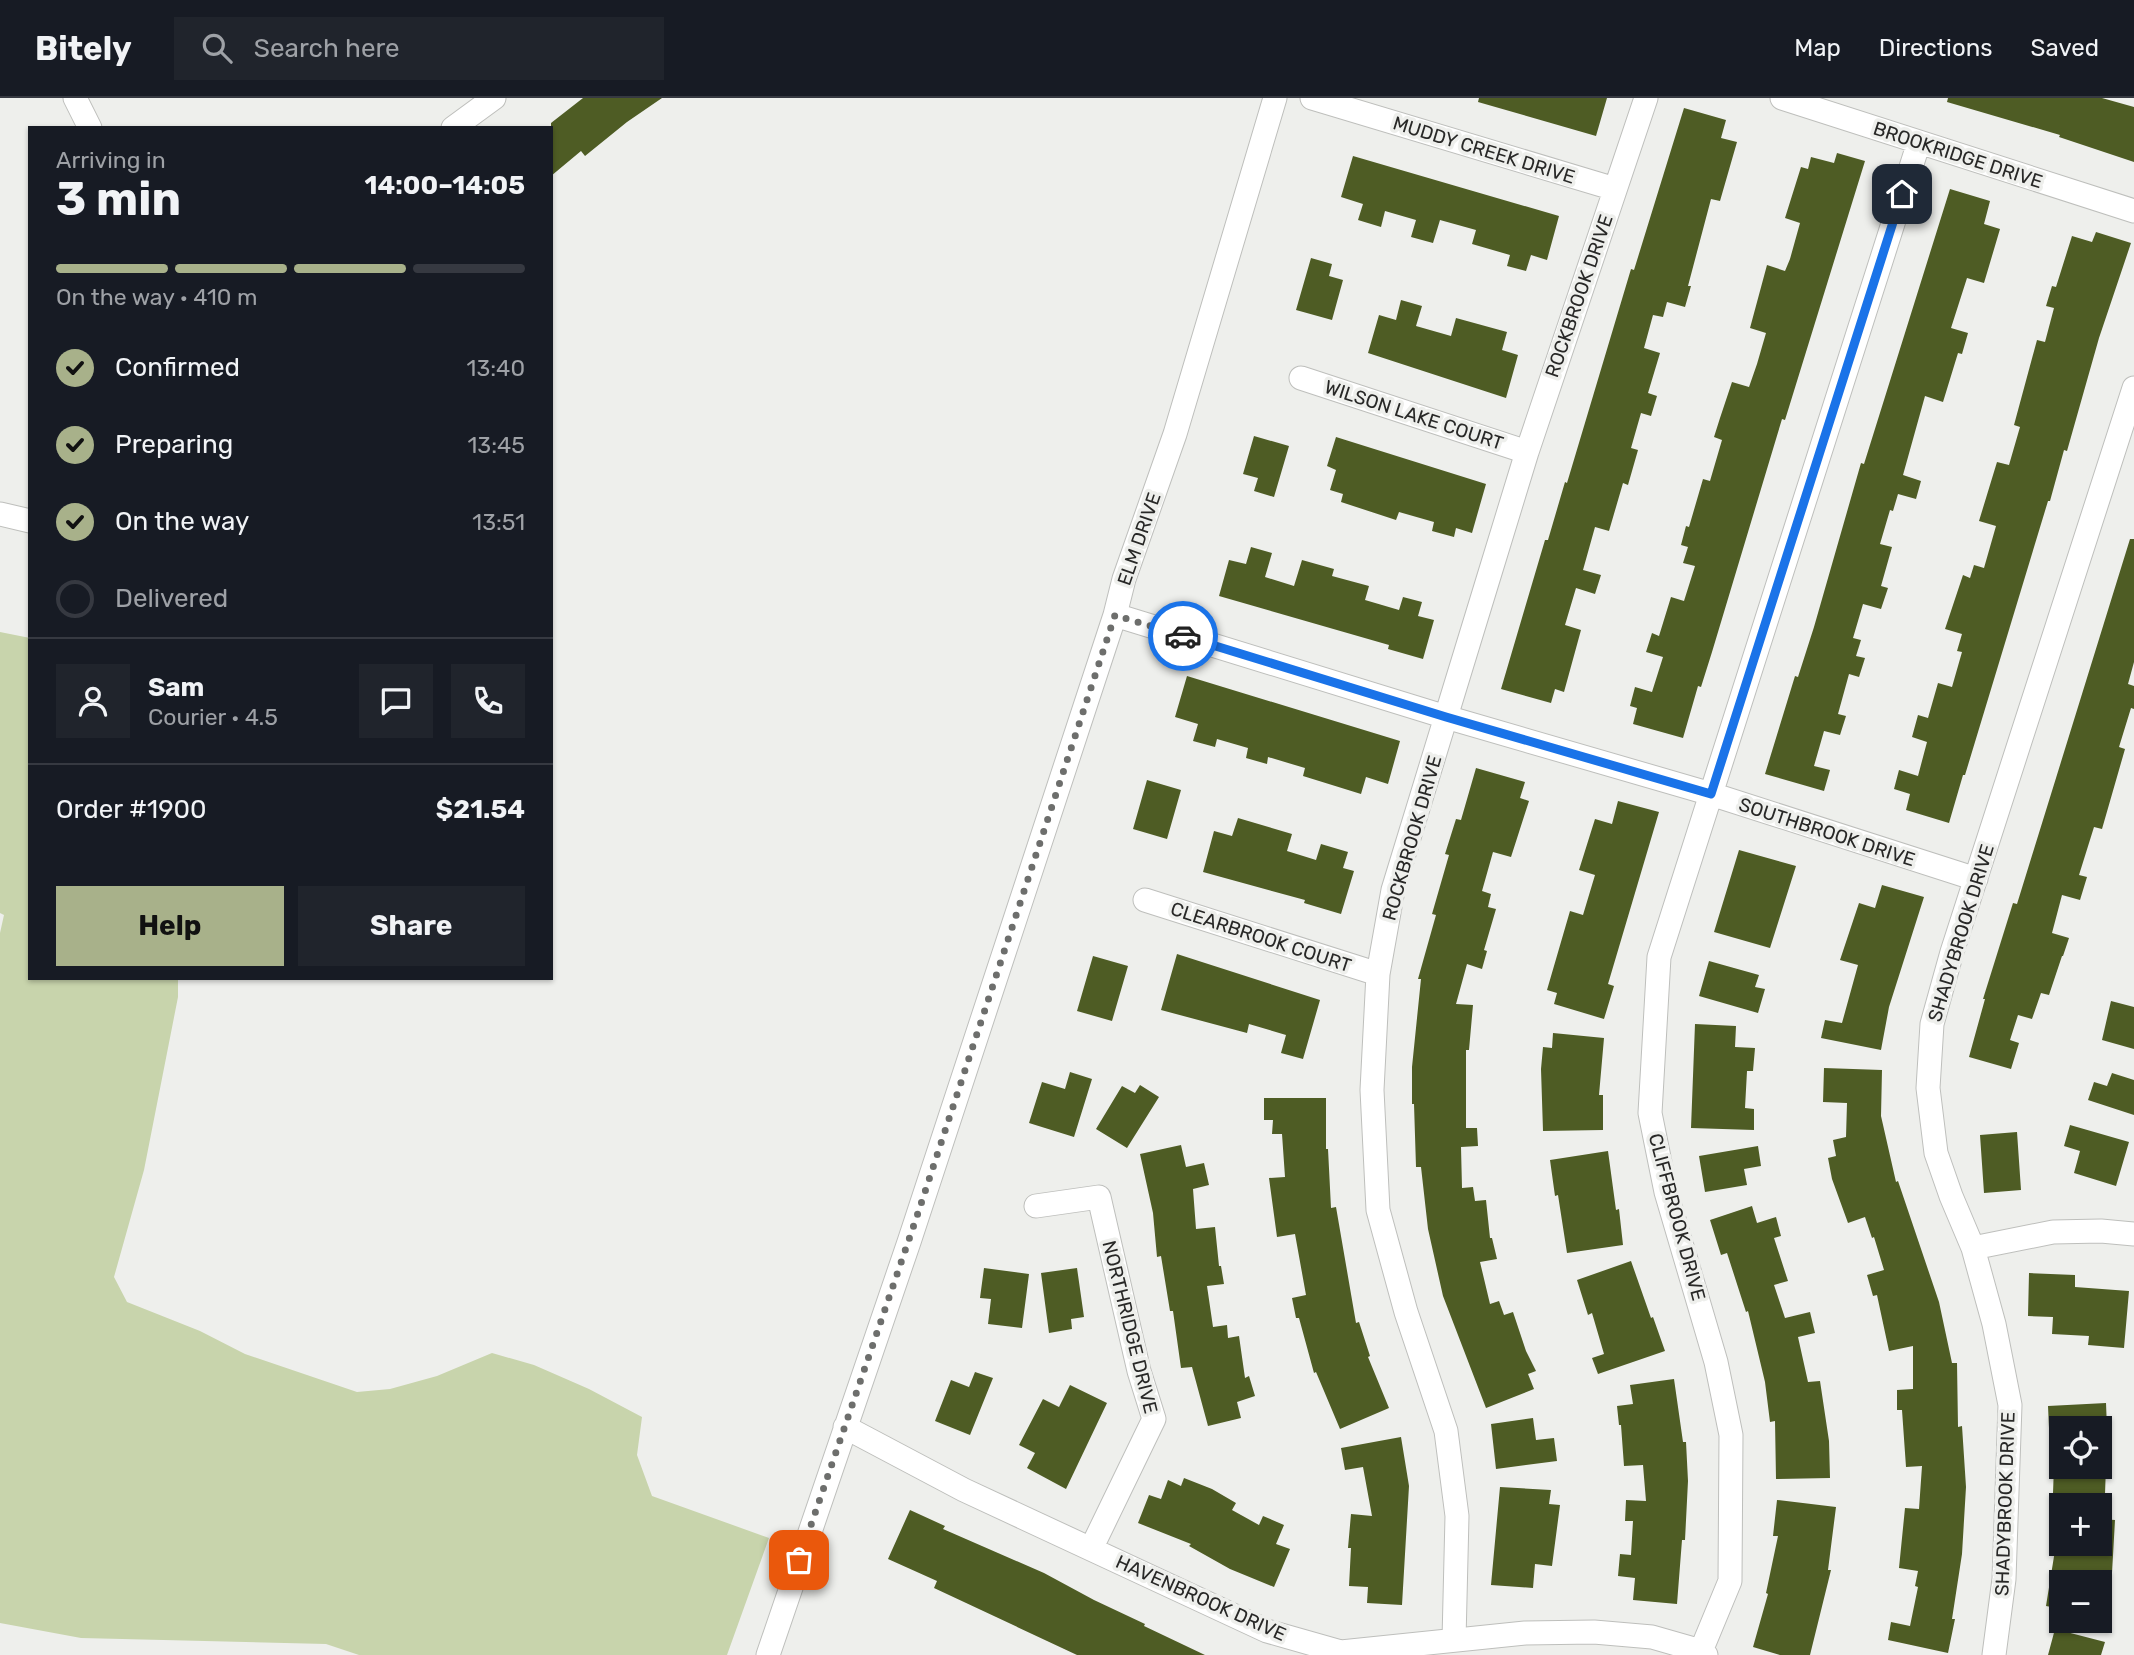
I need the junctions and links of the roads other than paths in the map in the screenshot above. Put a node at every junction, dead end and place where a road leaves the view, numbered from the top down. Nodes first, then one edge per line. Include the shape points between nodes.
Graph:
1 (75, 98) edge
2 (494, 98) edge
3 (1275, 98) edge
4 (1312, 98) edge
5 (1646, 98) edge
6 (1782, 98) edge
7 (89, 126) edge
8 (456, 126) edge
9 (1919, 142) junction
10 (1615, 189) junction
11 (2134, 211) edge
12 (1301, 378) dead end
13 (2134, 388) edge
14 (1527, 452) junction
15 (0, 514) edge
16 (28, 521) edge
17 (1115, 615) junction
18 (1446, 717) junction
19 (1711, 794) junction
20 (1976, 879) junction
21 (1145, 900) dead end
22 (1378, 974) junction
23 (1035, 1206) dead end
24 (2134, 1234) edge
25 (1973, 1248) junction
26 (845, 1427) junction
27 (1091, 1549) junction
28 (1454, 1640) junction
29 (1704, 1653) edge
30 (768, 1655) edge
31 (1994, 1655) edge

1 - 7 street
2 - 8 street
3 - 17 street, ELM DRIVE via 1175,434
4 - 10 street, MUDDY CREEK DRIVE
5 - 10 street, ROCKBROOK DRIVE
6 - 9 street, BROOKRIDGE DRIVE
9 - 11 street, BROOKRIDGE DRIVE
9 - 19 street, CLIFFBROOK DRIVE
10 - 14 street, ROCKBROOK DRIVE
12 - 14 street, WILSON LAKE COURT
13 - 20 street, SHADYBROOK DRIVE
14 - 18 street, ROCKBROOK DRIVE
15 - 16 street
17 - 18 street, SOUTHBROOK DRIVE
17 - 26 street, ELM DRIVE
18 - 19 street, SOUTHBROOK DRIVE
18 - 22 street, ROCKBROOK DRIVE via 1393,890
19 - 20 street, SOUTHBROOK DRIVE
19 - 29 street, CLIFFBROOK DRIVE via 1659,957 1650,1113 1666,1192 1716,1362 1731,1435 1730,1581
20 - 25 street, SHADYBROOK DRIVE via 1932,1024 1928,1088 1936,1153
21 - 22 street, CLEARBROOK COURT
22 - 28 street, ROCKBROOK DRIVE via 1372,1090 1378,1210 1446,1431 1457,1516
23 - 27 street, NORTHRIDGE DRIVE via 1099,1197 1154,1419
24 - 25 street via 2053,1232
25 - 31 street, SHADYBROOK DRIVE via 2010,1405 2004,1579
26 - 27 street, HAVENBROOK DRIVE via 964,1490
26 - 30 street, ELM DRIVE
27 - 28 street, HAVENBROOK DRIVE via 1268,1631 1341,1652
28 - 29 street, HAVENBROOK DRIVE via 1594,1632 1652,1636

